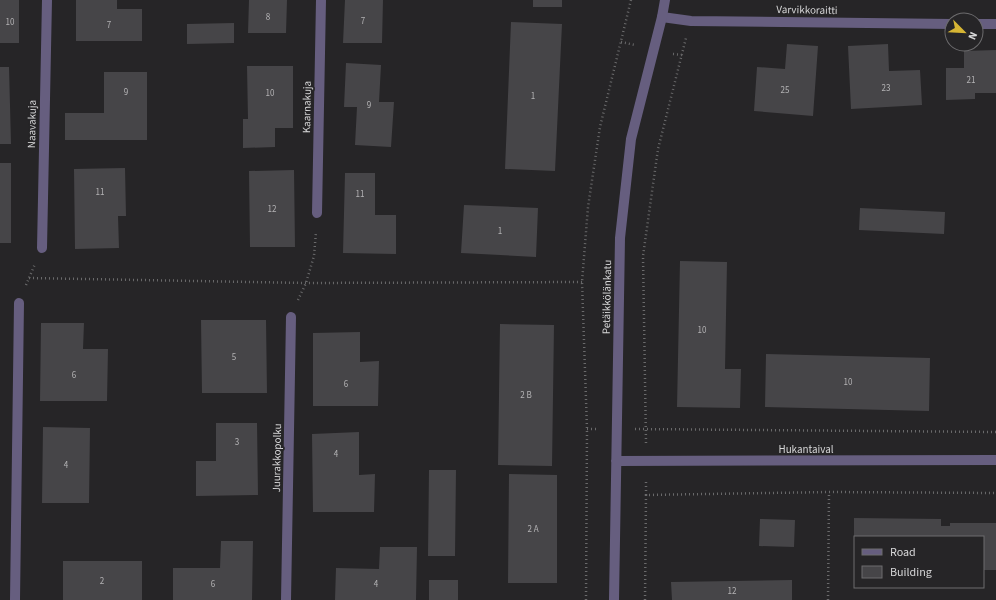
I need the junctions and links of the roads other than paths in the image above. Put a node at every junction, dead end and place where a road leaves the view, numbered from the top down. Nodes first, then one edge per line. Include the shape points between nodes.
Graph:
1 (47, 0) edge
2 (321, 0) edge
3 (665, 0) edge
4 (662, 17) junction
5 (944, 24) edge
6 (984, 24) edge
7 (996, 24) edge
8 (317, 214) road end
9 (42, 248) road end
10 (19, 302) road end
11 (291, 317) road end
12 (996, 460) edge
13 (616, 461) junction
14 (15, 600) edge
15 (286, 600) edge
16 (614, 600) edge

1 - 9 street, Naavakuja
2 - 8 street, Kaarnakuja
3 - 4 street, Petäikkölänkatu
4 - 5 street, Varvikkoraitti via 691,21
4 - 13 street, Petäikkölänkatu via 631,139 620,238
6 - 7 street
10 - 14 street
11 - 15 street, Juurakkopolku
12 - 13 street, Hukantaival
13 - 16 street, Petäikkölänkatu

